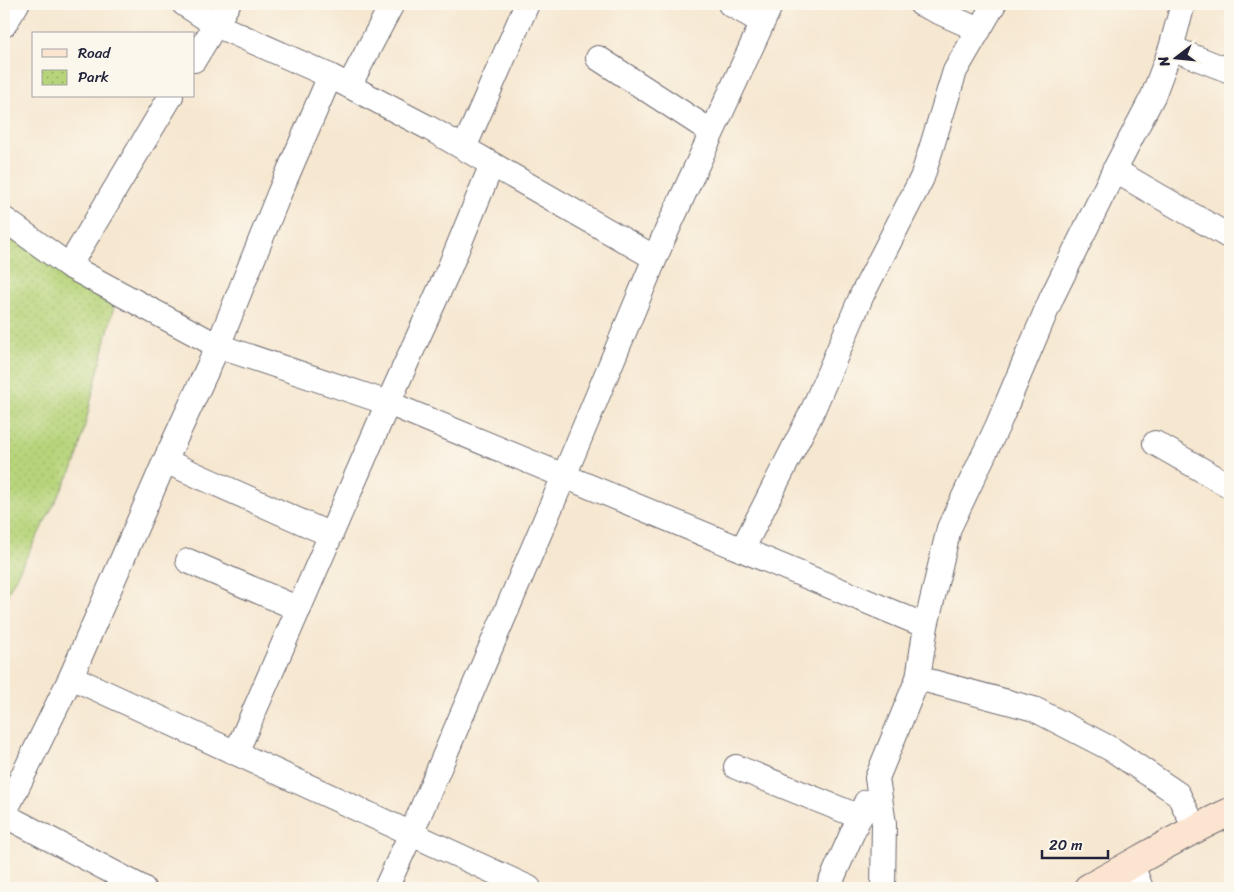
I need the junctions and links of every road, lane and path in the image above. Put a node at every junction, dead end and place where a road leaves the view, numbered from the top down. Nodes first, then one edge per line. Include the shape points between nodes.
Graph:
1 (16, 4) edge
2 (184, 4) edge
3 (228, 4) edge
4 (392, 4) edge
5 (527, 4) edge
6 (730, 4) edge
7 (921, 4) edge
8 (994, 4) edge
9 (1183, 4) edge
10 (767, 13) edge
11 (4, 25) edge
12 (216, 25) junction
13 (979, 30) junction
14 (1171, 48) junction
15 (195, 58) edge
16 (598, 58) dead end
17 (1230, 71) edge
18 (340, 81) junction
19 (170, 98) edge
20 (712, 132) junction
21 (464, 148) junction
22 (492, 164) junction
23 (1114, 170) junction
24 (4, 219) edge
25 (1230, 237) edge
26 (655, 258) junction
27 (69, 266) junction
28 (218, 346) junction
29 (388, 403) junction
30 (1155, 442) dead end
31 (165, 461) junction
32 (564, 476) junction
33 (1230, 486) edge
34 (331, 535) junction
35 (742, 550) junction
36 (188, 561) dead end
37 (299, 609) junction
38 (926, 626) junction
39 (71, 677) junction
40 (918, 678) junction
41 (236, 753) junction
42 (736, 767) dead end
43 (877, 778) junction
44 (1230, 812) edge
45 (4, 814) edge
46 (860, 817) junction
47 (1195, 828) junction
48 (412, 834) junction
49 (1136, 877) edge
50 (143, 888) edge
51 (386, 888) edge
52 (529, 888) edge
53 (828, 888) edge
54 (883, 888) edge
55 (1088, 888) edge

1 - 11 street
2 - 12 street
3 - 12 street
4 - 18 street
5 - 21 street
6 - 10 street
7 - 13 street
8 - 13 street
9 - 14 street
10 - 20 street
12 - 15 street
12 - 18 street
13 - 35 street via 955,71 922,178 862,295 812,412
14 - 17 street
14 - 23 street via 1153,96
16 - 20 street
18 - 21 street
18 - 28 street via 279,194
19 - 27 street
20 - 26 street
21 - 22 street
22 - 26 street
22 - 29 street
23 - 25 street
23 - 38 street via 1052,297 997,427 949,528
24 - 27 street
26 - 32 street
27 - 28 street
28 - 29 street
28 - 31 street
29 - 32 street
29 - 34 street
30 - 33 street
31 - 34 street
31 - 39 street
32 - 35 street
32 - 48 street
34 - 37 street
35 - 38 street
36 - 37 street
37 - 41 street
38 - 40 street
39 - 41 street
39 - 45 street
40 - 43 street
40 - 47 street via 1034,709 1113,750 1178,794
41 - 48 street
42 - 46 street
43 - 46 street
43 - 54 street via 884,824
44 - 47 main road
45 - 50 street
46 - 53 street
47 - 49 main road
48 - 51 street
48 - 52 street
49 - 55 main road

